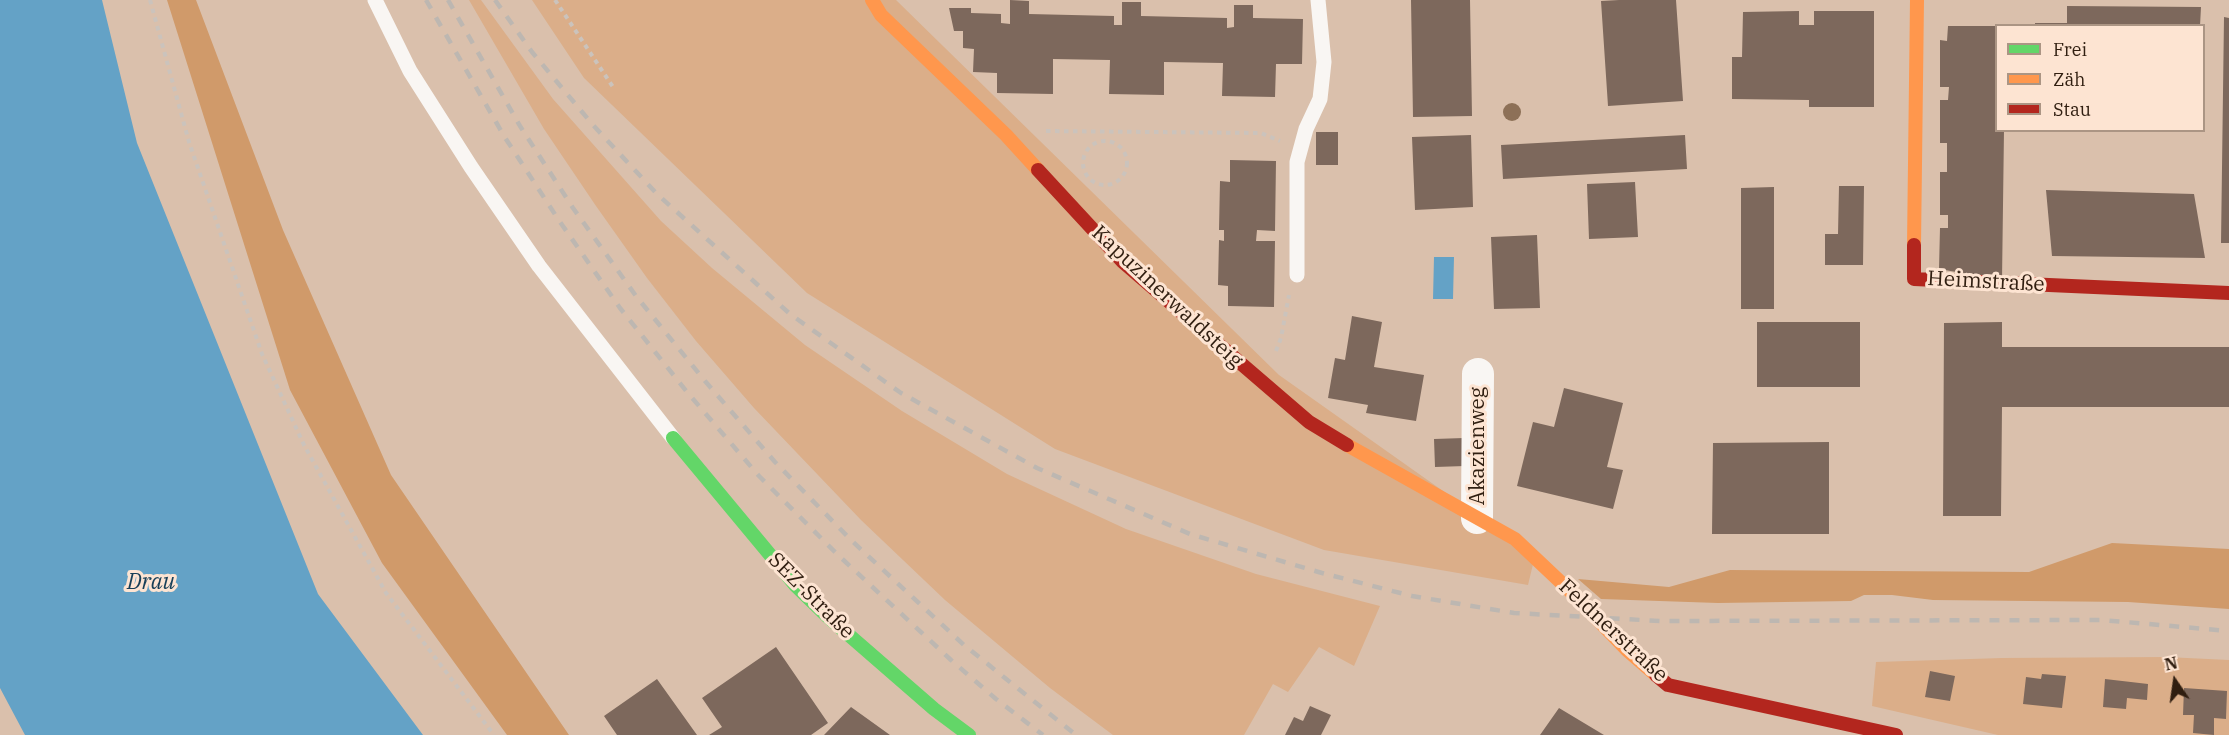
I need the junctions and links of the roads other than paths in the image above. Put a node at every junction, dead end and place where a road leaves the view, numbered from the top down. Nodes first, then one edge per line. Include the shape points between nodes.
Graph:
1 (375, 0) edge
2 (872, 0) edge
3 (1318, 0) edge
4 (1917, 0) edge
5 (1297, 275) road end
6 (2229, 293) edge
7 (1478, 374) dead end
8 (673, 438) joint
9 (1477, 518) junction
10 (1880, 733) edge
11 (969, 735) edge

1 - 8 lane via 410,71 471,167 539,266
2 - 9 street, Kapuzinerwaldsteig via 881,15 1006,135 1123,262 1256,378 1309,422
3 - 5 lane via 1324,62 1320,99 1297,162
4 - 6 street, Heimstraße via 1914,279
7 - 9 street, Akazienweg
8 - 11 street, SEZ-Straße via 796,585 934,709
9 - 10 street, Feldnerstraße via 1515,539 1668,685

